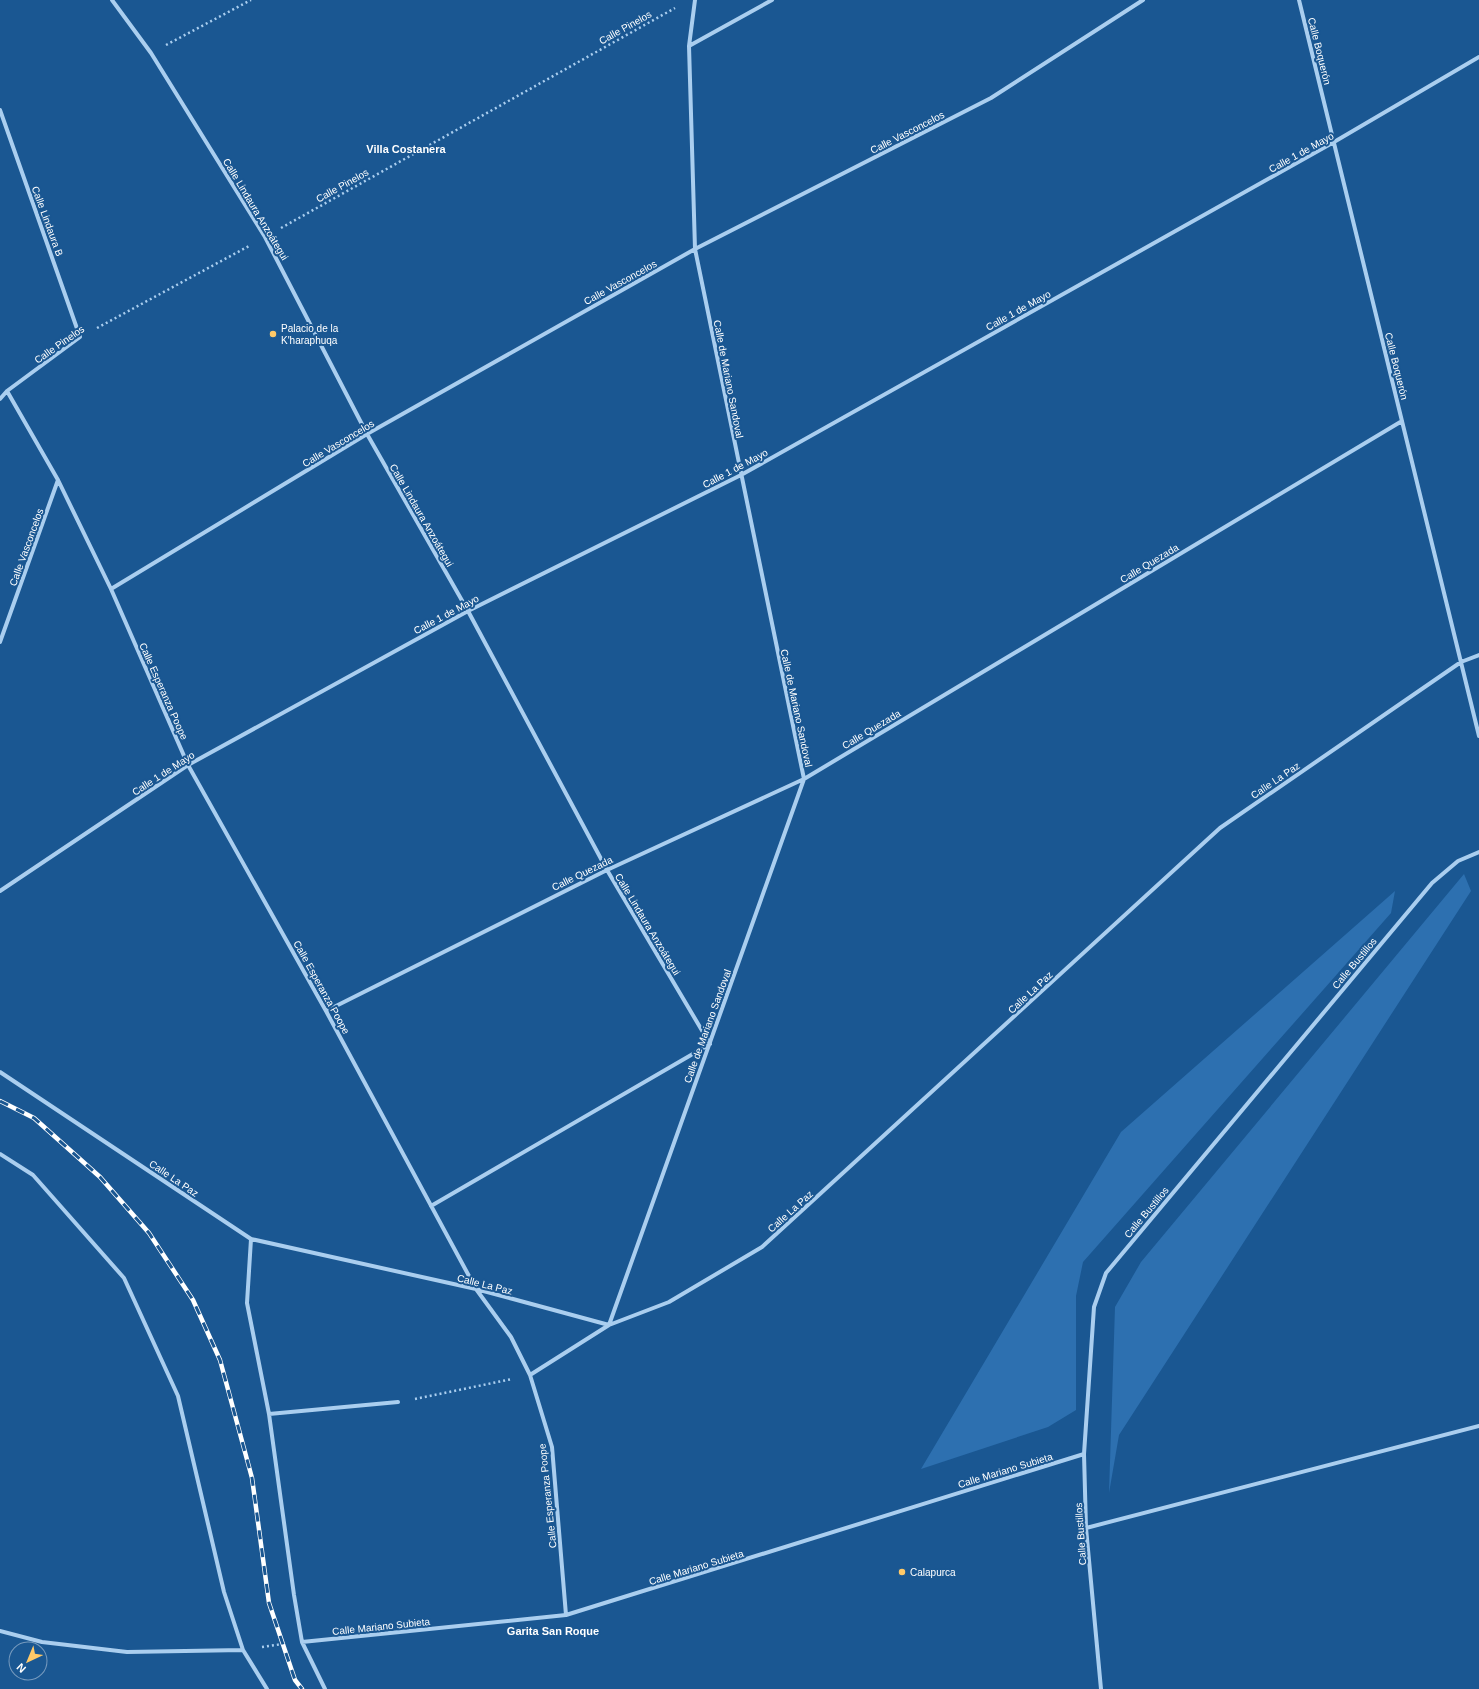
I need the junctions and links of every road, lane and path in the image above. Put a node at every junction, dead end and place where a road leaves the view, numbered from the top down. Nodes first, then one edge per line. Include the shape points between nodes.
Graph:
1 (112, 0) edge
2 (251, 0) edge
3 (695, 0) edge
4 (772, 0) edge
5 (1143, 0) edge
6 (1299, 0) edge
7 (676, 8) dead end
8 (689, 46) junction
9 (151, 53) junction
10 (1479, 57) edge
11 (0, 110) edge
12 (1334, 142) junction
13 (265, 237) junction
14 (695, 249) junction
15 (80, 337) junction
16 (7, 392) junction
17 (0, 399) edge
18 (1402, 421) junction
19 (367, 434) junction
20 (741, 475) junction
21 (58, 480) junction
22 (110, 589) junction
23 (468, 611) junction
24 (0, 642) edge
25 (1479, 655) edge
26 (1461, 662) junction
27 (1479, 736) edge
28 (188, 765) junction
29 (804, 779) junction
30 (1479, 852) edge
31 (607, 870) junction
32 (0, 891) edge
33 (326, 1011) junction
34 (710, 1044) junction
35 (0, 1072) edge
36 (0, 1154) edge
37 (431, 1206) junction
38 (251, 1239) junction
39 (476, 1289) junction
40 (609, 1325) junction
41 (530, 1375) junction
42 (398, 1402) joint
43 (269, 1414) junction
44 (1479, 1426) edge
45 (1084, 1454) junction
46 (1086, 1528) junction
47 (566, 1615) junction
48 (0, 1631) edge
49 (302, 1642) junction
50 (243, 1650) junction
51 (266, 1689) edge
52 (326, 1689) edge
53 (1101, 1689) edge

1 - 9 street, Calle Lindaura Anzoátegui
2 - 9 path
3 - 8 street, Calle de Mariano Sandoval
4 - 8 street
5 - 14 street, Calle Vasconcelos via 991,98
6 - 12 street, Calle Boquerón
7 - 13 path, Calle Pinelos
8 - 14 street, Calle de Mariano Sandoval
9 - 13 street, Calle Lindaura Anzoátegui
10 - 12 street, Calle 1 de Mayo
11 - 15 street, Calle Lindaura B
12 - 18 street, Calle Boquerón
12 - 20 street, Calle 1 de Mayo
13 - 15 path, Calle Pinelos
13 - 19 street, Calle Lindaura Anzoátegui
14 - 19 street, Calle Vasconcelos
14 - 20 street, Calle de Mariano Sandoval
15 - 16 street, Calle Pinelos
16 - 17 street
16 - 21 street, Calle Esperanza Poope
18 - 26 street, Calle Boquerón
18 - 29 street, Calle Quezada
19 - 22 street, Calle Vasconcelos
19 - 23 street, Calle Lindaura Anzoátegui
20 - 23 street, Calle 1 de Mayo
20 - 29 street, Calle de Mariano Sandoval
21 - 22 street, Calle Esperanza Poope
21 - 24 street, Calle Vasconcelos
22 - 28 street, Calle Esperanza Poope
23 - 28 street, Calle 1 de Mayo
23 - 31 street, Calle Lindaura Anzoátegui
25 - 26 street, Calle La Paz
26 - 27 street, Calle Boquerón
26 - 40 street, Calle La Paz via 1220,828 762,1247 670,1302
28 - 32 street, Calle 1 de Mayo
28 - 33 street, Calle Esperanza Poope
29 - 31 street, Calle Quezada
29 - 34 street, Calle de Mariano Sandoval
30 - 45 street, Calle Bustillos via 1458,861 1432,883 1106,1273 1094,1307
31 - 33 street, Calle Quezada
31 - 34 street, Calle Lindaura Anzoátegui
33 - 37 street, Calle Esperanza Poope
34 - 37 street
34 - 40 street, Calle de Mariano Sandoval
35 - 38 street, Calle La Paz
36 - 50 street via 33,1176 124,1278 178,1396 224,1592
37 - 39 street, Calle Esperanza Poope
38 - 39 street, Calle La Paz
38 - 43 street via 247,1302
39 - 40 street, Calle La Paz
39 - 41 street, Calle Esperanza Poope via 511,1337
40 - 41 street
41 - 42 path
41 - 47 street, Calle Esperanza Poope via 552,1447
42 - 43 street
43 - 49 street
44 - 46 street
45 - 46 street, Calle Bustillos
45 - 47 street, Calle Mariano Subieta
46 - 53 street, Calle Bustillos
47 - 49 street, Calle Mariano Subieta
48 - 50 street via 42,1642 127,1652
49 - 52 street
50 - 51 street

